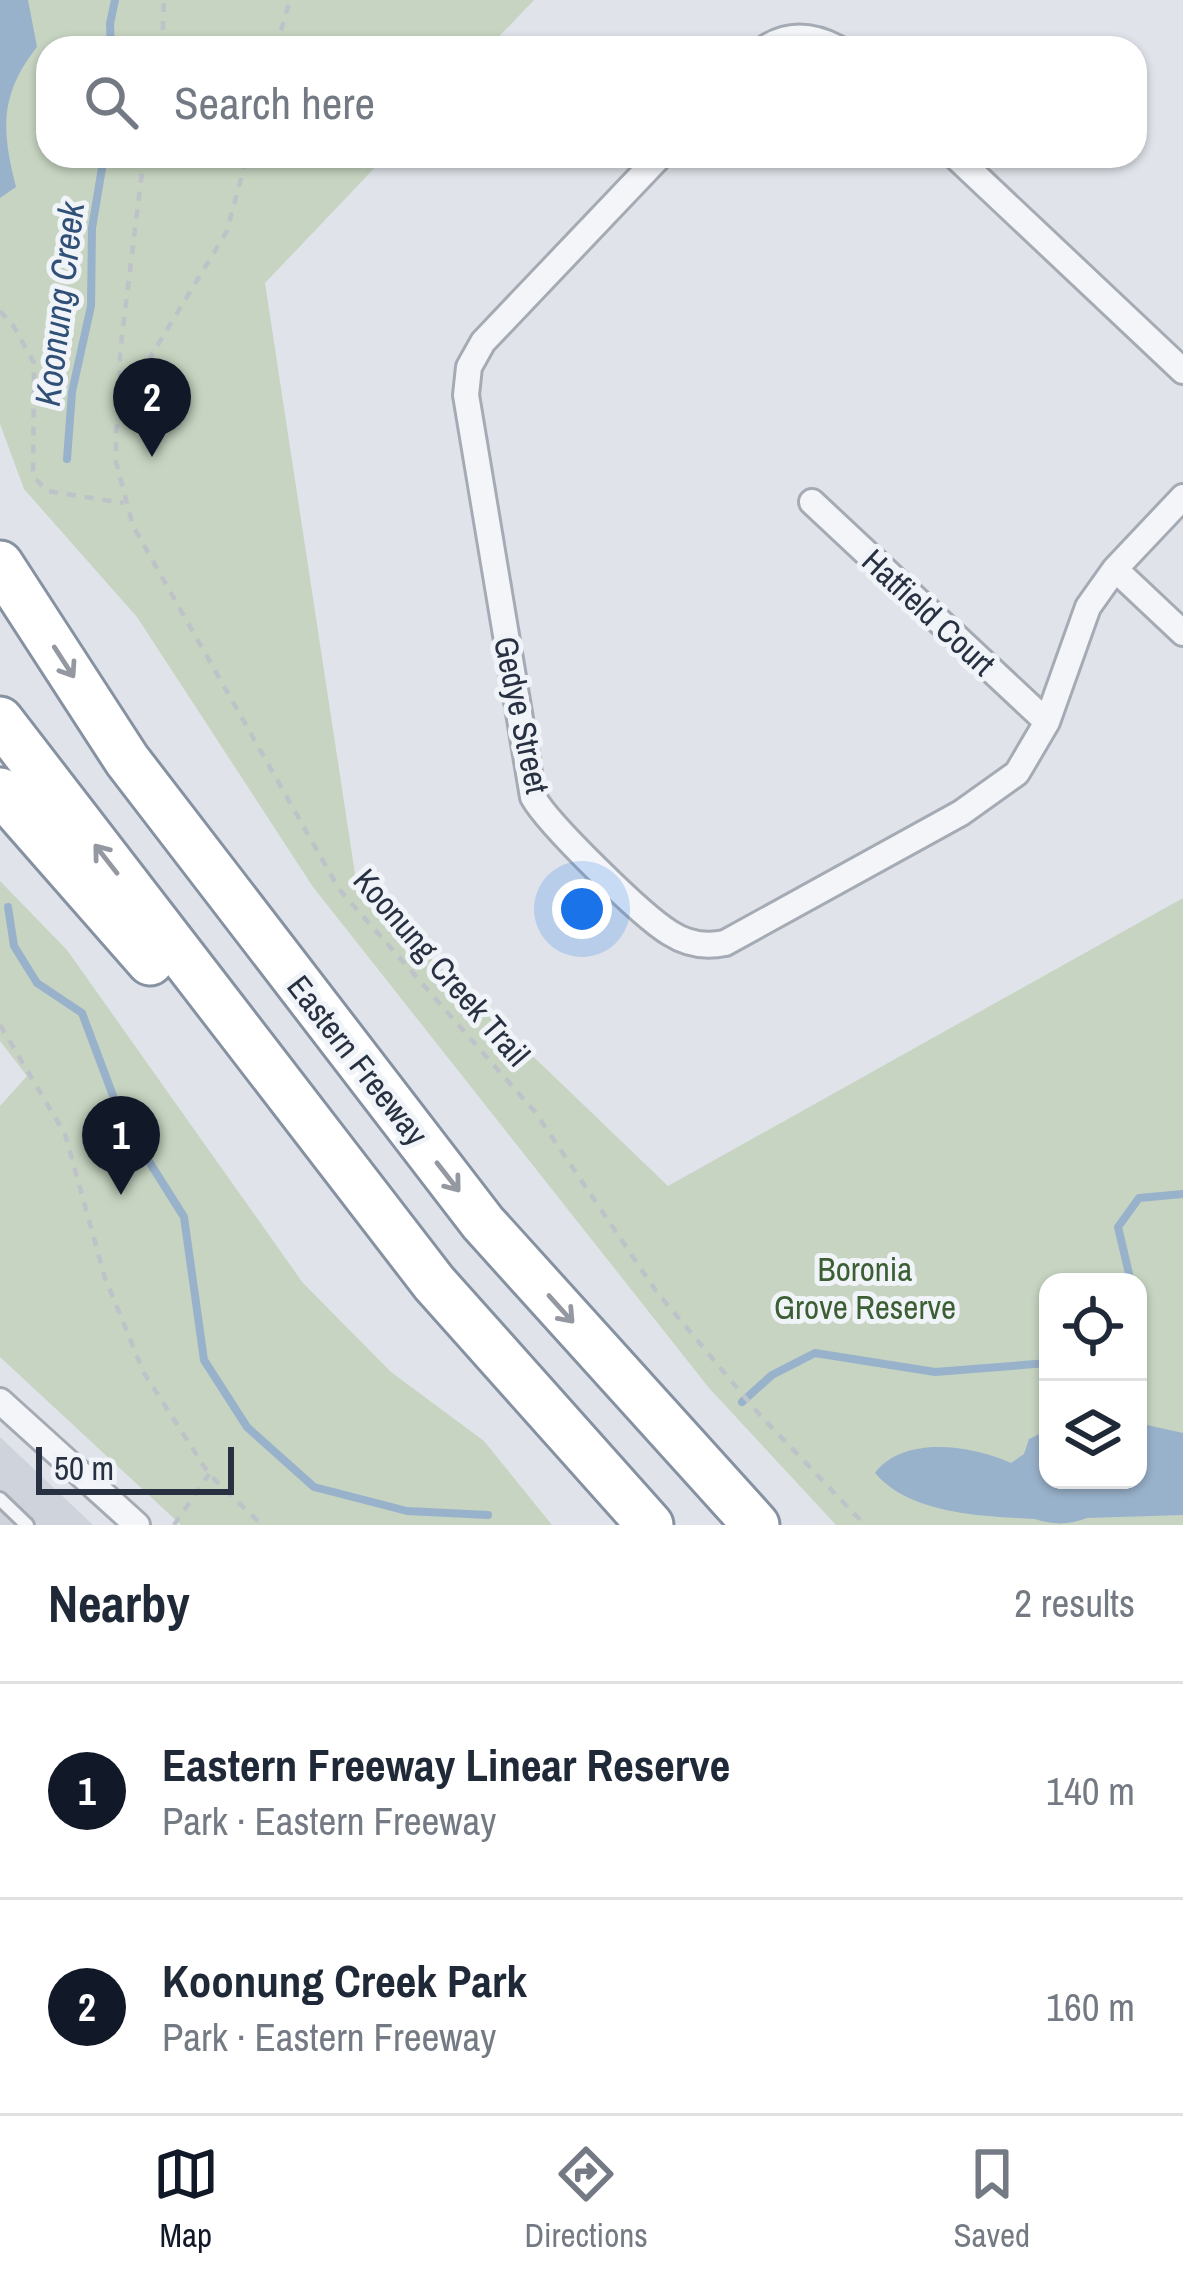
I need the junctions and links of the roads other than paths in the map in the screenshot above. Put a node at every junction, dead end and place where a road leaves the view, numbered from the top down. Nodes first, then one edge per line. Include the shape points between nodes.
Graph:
1 (648, 168) edge
2 (968, 168) edge
3 (1183, 371) edge
4 (1183, 496) edge
5 (812, 502) dead end
6 (0, 564) edge
7 (1114, 569) junction
8 (1183, 633) edge
9 (0, 719) edge
10 (1047, 722) junction
11 (0, 791) edge
12 (434, 1283) junction
13 (0, 1401) edge
14 (0, 1499) edge
15 (27, 1525) edge
16 (137, 1525) edge
17 (650, 1525) edge
18 (756, 1525) edge

1 - 10 street, Gedye Street via 495,327 466,380 537,804 670,933 717,945 984,799 1027,762
2 - 3 street
4 - 7 street, Gedye Street
5 - 10 street, Hatfield Court
6 -> 18 highway, Eastern Freeway via 127,760 483,1222
7 - 8 street
7 - 10 street, Gedye Street via 1077,631
12 -> 9 highway
11 - 12 highway
12 - 17 highway
13 - 16 street
14 - 15 lane

